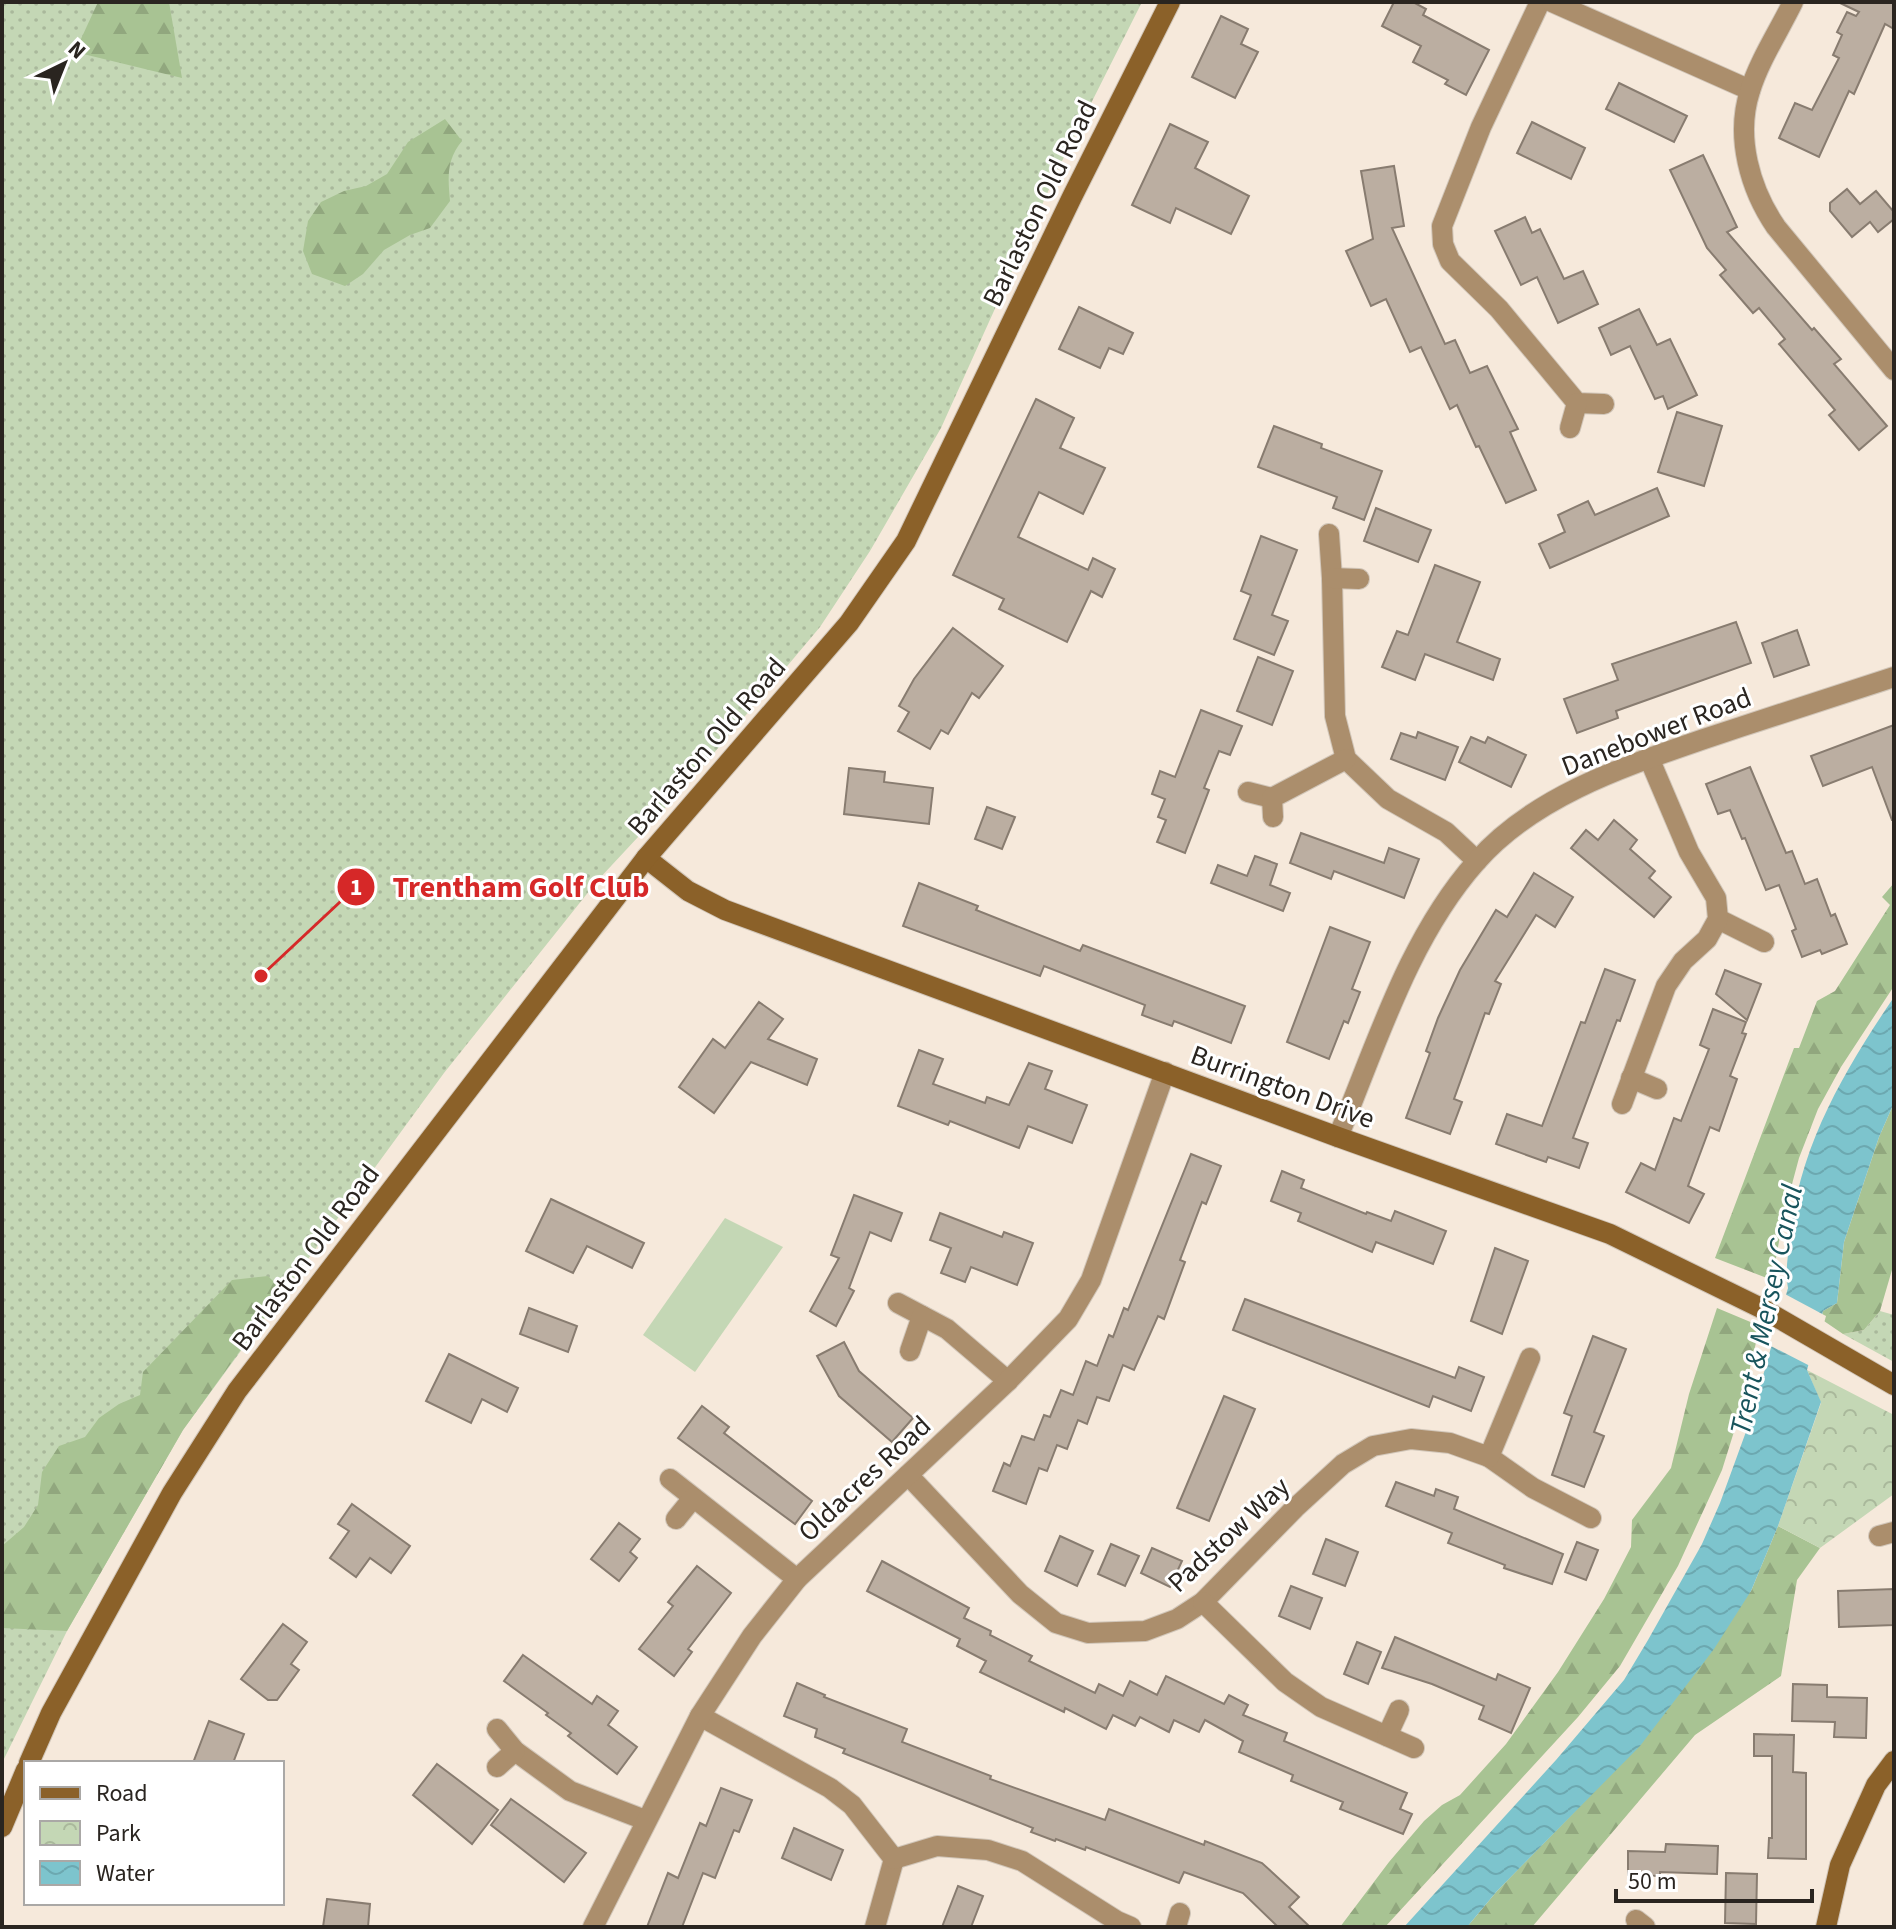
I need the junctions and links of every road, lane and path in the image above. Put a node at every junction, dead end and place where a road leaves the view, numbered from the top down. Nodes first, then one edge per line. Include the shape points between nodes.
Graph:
1 (1170, 2) edge
2 (1540, 2) edge
3 (1552, 2) edge
4 (1793, 2) edge
5 (1750, 90) junction
6 (1894, 370) edge
7 (1577, 403) junction
8 (1604, 404) dead end
9 (1570, 428) dead end
10 (1329, 534) dead end
11 (1332, 578) junction
12 (1359, 579) dead end
13 (1894, 677) edge
14 (1649, 758) junction
15 (1346, 759) junction
16 (1248, 792) dead end
17 (646, 858) junction
18 (1477, 861) junction
19 (1718, 919) junction
20 (1764, 942) dead end
21 (1165, 1072) junction
22 (1631, 1078) junction
23 (1657, 1089) dead end
24 (1622, 1104) dead end
25 (1338, 1137) junction
26 (898, 1303) dead end
27 (922, 1316) junction
28 (910, 1351) dead end
29 (1530, 1358) dead end
30 (1008, 1381) junction
31 (1894, 1385) edge
32 (1489, 1457) junction
33 (908, 1475) junction
34 (670, 1479) dead end
35 (693, 1498) junction
36 (1591, 1518) dead end
37 (676, 1519) dead end
38 (797, 1579) junction
39 (1203, 1602) junction
40 (1399, 1710) dead end
41 (700, 1716) junction
42 (497, 1729) dead end
43 (1387, 1736) junction
44 (1414, 1748) dead end
45 (515, 1751) junction
46 (30, 1761) edge
47 (1894, 1761) edge
48 (497, 1767) dead end
49 (24, 1775) edge
50 (645, 1820) junction
51 (2, 1827) edge
52 (894, 1859) junction
53 (593, 1927) edge
54 (875, 1927) edge
55 (1131, 1927) edge
56 (1826, 1927) edge

1 - 17 street, Barlaston Old Road via 906,541 849,623
2 - 7 street via 1481,127 1442,226 1443,244 1450,261 1499,309
3 - 5 street
4 - 5 street
5 - 6 street via 1744,118 1746,148 1761,205
7 - 8 street
7 - 9 street
10 - 11 street
11 - 12 street
11 - 15 street via 1335,716
13 - 14 street, Danebower Road
14 - 18 street, Danebower Road via 1596,778 1547,806
14 - 19 street via 1689,852 1716,898
15 - 16 street via 1272,807
15 - 18 street via 1388,799 1446,832
17 - 21 street, Burrington Drive via 688,891 725,910
17 - 46 street, Barlaston Old Road via 237,1391 172,1493
18 - 25 street, Danebower Road via 1415,955
19 - 20 street
19 - 22 street via 1666,986
21 - 25 street, Burrington Drive
21 - 30 street, Oldacres Road via 1091,1280 1068,1319
22 - 23 street
22 - 24 street
25 - 31 street, Burrington Drive via 1610,1234 1761,1308
26 - 27 street
27 - 28 street
27 - 30 street via 947,1329
29 - 32 street
30 - 33 street, Oldacres Road
32 - 36 street, Padstow Way via 1533,1488
32 - 39 street, Padstow Way via 1450,1443 1411,1439 1373,1446 1343,1464 1295,1508
33 - 38 street, Oldacres Road
33 - 39 street, Padstow Way via 1020,1594 1056,1623 1088,1633 1145,1631
34 - 35 street
35 - 37 street
35 - 38 street
38 - 41 street, Oldacres Road
39 - 43 street via 1285,1682 1321,1707
40 - 43 street
41 - 50 street, Oldacres Road
41 - 52 street via 830,1788 852,1805
42 - 45 street
43 - 44 street
45 - 48 street
45 - 50 street via 570,1791
47 - 56 street via 1876,1785 1840,1865
49 - 51 street
50 - 53 street, Oldacres Road
52 - 54 street
52 - 55 street via 937,1846 988,1850 1022,1861

